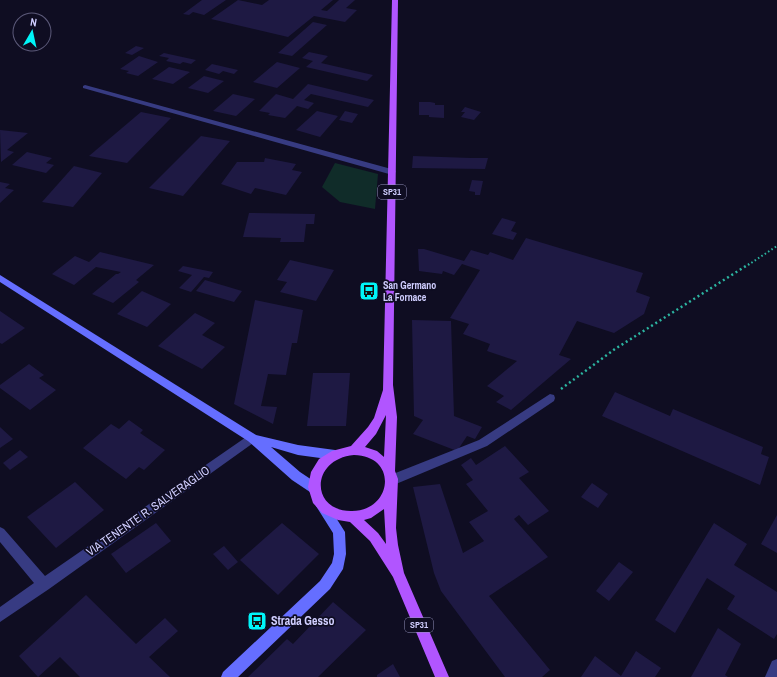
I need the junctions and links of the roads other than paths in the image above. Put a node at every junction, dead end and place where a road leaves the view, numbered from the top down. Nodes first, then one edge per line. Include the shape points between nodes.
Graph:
1 (395, 0) edge
2 (85, 87) dead end
3 (392, 172) junction
4 (0, 278) edge
5 (388, 385) junction
6 (550, 398) road end
7 (252, 438) junction
8 (354, 450) junction
9 (335, 455) junction
10 (391, 480) junction
11 (316, 495) junction
12 (353, 518) junction
13 (0, 533) edge
14 (398, 573) junction
15 (44, 585) junction
16 (0, 615) edge
17 (777, 666) edge
18 (228, 677) edge
19 (442, 677) edge
20 (772, 677) edge

1 - 3 main road, SP31
2 - 3 street
3 - 5 main road, SP31
4 - 7 main road
5 - 8 main road, SP31 via 383,412 373,431
5 - 10 main road, SP31 via 392,414
6 - 10 street via 483,443
7 - 9 main road via 298,450
7 - 11 main road
7 - 15 street, VIA TENENTE R. SALVERAGLIO
8 - 9 main road
8 - 10 main road via 375,456 383,462
9 - 11 main road via 319,468 315,478
10 - 12 main road, SP31 via 386,501 377,510
10 - 14 main road, SP31 via 390,529
11 - 12 main road, SP31 via 327,510 339,516
11 - 18 main road via 339,532 341,542 338,565 325,585
12 - 14 main road, SP31 via 374,537
13 - 15 street
14 - 19 main road, SP31
15 - 16 street, VIA TENENTE R. SALVERAGLIO
17 - 20 street

